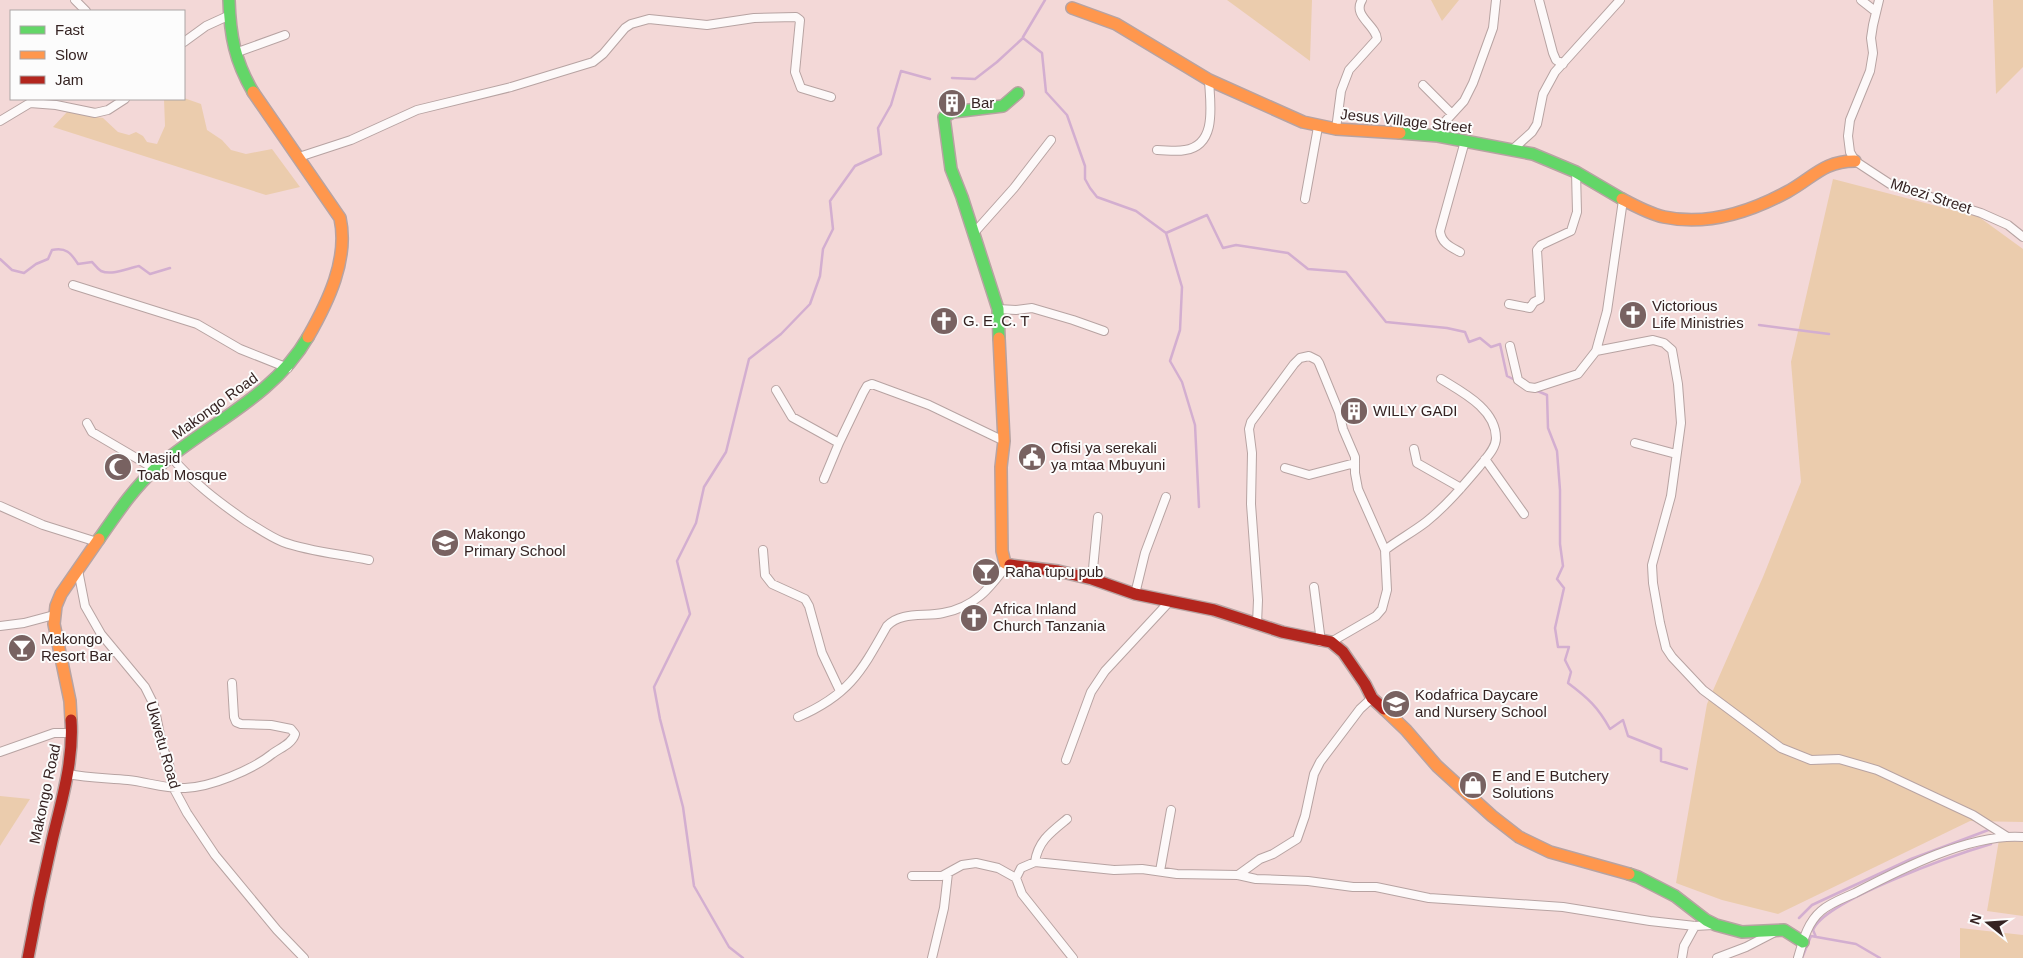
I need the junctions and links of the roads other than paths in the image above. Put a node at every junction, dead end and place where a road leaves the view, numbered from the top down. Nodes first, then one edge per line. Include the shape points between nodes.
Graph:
1 (75, 0) edge
2 (229, 0) edge
3 (1362, 0) edge
4 (1496, 0) edge
5 (1539, 0) edge
6 (1620, 0) edge
7 (1861, 0) edge
8 (1879, 0) edge
9 (1072, 8) dead end
10 (85, 10) edge
11 (1875, 11) junction
12 (230, 15) junction
13 (285, 35) dead end
14 (185, 41) edge
15 (235, 53) junction
16 (1563, 64) junction
17 (1209, 80) junction
18 (1424, 85) dead end
19 (1018, 93) dead end
20 (831, 97) dead end
21 (123, 100) edge
22 (1452, 114) junction
23 (0, 121) edge
24 (1318, 126) junction
25 (1336, 130) junction
26 (1438, 136) junction
27 (1051, 140) dead end
28 (1465, 141) junction
29 (1157, 150) dead end
30 (1512, 150) junction
31 (299, 157) junction
32 (1855, 161) junction
33 (1576, 172) junction
34 (1306, 199) dead end
35 (1623, 200) junction
36 (973, 234) junction
37 (2023, 237) edge
38 (1460, 252) dead end
39 (73, 285) dead end
40 (1509, 304) dead end
41 (998, 309) junction
42 (1104, 332) dead end
43 (1510, 346) dead end
44 (1596, 351) junction
45 (288, 368) junction
46 (1441, 379) dead end
47 (776, 390) dead end
48 (87, 423) dead end
49 (1004, 441) junction
50 (839, 443) junction
51 (1635, 443) dead end
52 (1414, 449) dead end
53 (1676, 454) junction
54 (171, 457) junction
55 (1485, 459) junction
56 (1355, 463) junction
57 (1285, 468) dead end
58 (155, 469) junction
59 (824, 479) dead end
60 (1461, 488) junction
61 (1166, 497) dead end
62 (0, 506) edge
63 (1524, 514) dead end
64 (1098, 517) dead end
65 (97, 542) junction
66 (763, 550) dead end
67 (1385, 550) junction
68 (369, 560) dead end
69 (1008, 565) junction
70 (78, 570) junction
71 (1092, 579) junction
72 (1314, 587) dead end
73 (1135, 594) junction
74 (1170, 601) junction
75 (54, 615) junction
76 (1257, 624) junction
77 (0, 626) edge
78 (1326, 642) junction
79 (232, 683) dead end
80 (840, 691) junction
81 (1372, 698) junction
82 (798, 716) dead end
83 (72, 733) junction
84 (0, 752) edge
85 (1066, 760) dead end
86 (68, 774) junction
87 (173, 787) junction
88 (1170, 810) dead end
89 (1067, 820) dead end
90 (2006, 836) junction
91 (2023, 837) edge
92 (1035, 862) junction
93 (1160, 872) junction
94 (948, 873) junction
95 (1238, 874) junction
96 (912, 876) dead end
97 (1016, 878) junction
98 (1716, 925) junction
99 (1695, 926) junction
100 (1779, 930) junction
101 (1802, 942) junction
102 (28, 958) edge
103 (304, 958) edge
104 (932, 958) edge
105 (1073, 958) edge
106 (1682, 958) edge
107 (1717, 958) edge
108 (1798, 958) edge

1 - 10 street
2 - 12 street, Makongo Road
3 - 25 street via 1360,12 1376,33 1377,40 1348,70 1341,91
4 - 22 street via 1493,28 1482,62 1467,96
5 - 16 street via 1553,53
6 - 16 street
7 - 11 street
8 - 11 street
9 - 17 street, Jesus Village Street via 1116,24
11 - 32 street via 1870,70 1850,120 1848,136
12 - 14 street via 206,26
12 - 15 street, Makongo Road
13 - 15 street
15 - 31 street, Makongo Road via 256,97
16 - 30 street via 1543,94 1532,132
17 - 24 street, Jesus Village Street
17 - 29 street via 1212,114 1204,139 1186,150
18 - 22 street
19 - 36 street via 1003,106 953,112 944,117 951,169
20 - 31 street via 802,88 797,80 800,20 796,16 707,25 649,19 625,28 593,62 511,87 417,110 351,140
21 - 23 street via 108,110 95,113 30,103
22 - 26 street via 1441,126
24 - 25 street, Jesus Village Street
24 - 34 street
25 - 26 street, Jesus Village Street
26 - 28 street, Jesus Village Street
27 - 36 street
28 - 30 street, Jesus Village Street
28 - 38 street via 1440,231 1447,245
30 - 33 street, Jesus Village Street via 1533,154
31 - 45 street, Makongo Road via 340,218 344,232 331,293
32 - 35 street, Jesus Village Street via 1828,165 1787,192 1730,215 1682,220 1663,217
32 - 37 street, Mbezi Street via 1890,184 1981,213 2008,225
33 - 35 street, Jesus Village Street
33 - 40 street via 1577,212 1571,231 1537,250 1540,298 1530,308
35 - 44 street via 1607,311
36 - 41 street
39 - 45 street via 197,324 240,349
41 - 42 street via 1032,308
41 - 49 street
43 - 44 street via 1518,380 1535,388 1578,374
44 - 53 street via 1654,340 1672,350 1680,423
45 - 54 street, Makongo Road via 265,389
46 - 55 street via 1472,398 1492,422 1496,440
47 - 50 street via 792,417
48 - 58 street via 92,432
49 - 50 street via 929,405 872,384 863,393
49 - 69 street via 1001,467 1002,550
50 - 59 street
51 - 53 street
52 - 60 street via 1417,463 1423,468
53 - 90 street via 1671,496 1652,565 1660,624 1666,648 1672,657 1703,690 1781,748 1811,760 1839,759 1877,770 1973,815
54 - 58 street, Makongo Road
54 - 68 street via 213,498 267,534 304,548
55 - 60 street
55 - 63 street
56 - 57 street via 1309,475
56 - 67 street via 1358,489
56 - 76 street via 1319,363 1309,356 1300,358 1250,422
58 - 65 street, Makongo Road via 138,485
60 - 67 street via 1426,522
61 - 73 street via 1145,553
62 - 65 street via 43,525
64 - 71 street
65 - 70 street, Makongo Road
66 - 80 street via 765,575 772,584 805,599 809,606 822,653
67 - 78 street via 1386,590 1382,609 1376,616
69 - 71 street
69 - 80 street via 986,592 965,606 941,614 893,619 857,676
70 - 75 street, Makongo Road via 61,594
70 - 87 street, Ukwetu Road via 85,606 101,634 145,687 154,705
71 - 73 street
72 - 78 street
73 - 74 street
74 - 76 street via 1214,610
74 - 85 street via 1105,671 1091,692
75 - 77 street
75 - 83 street, Makongo Road via 70,701
76 - 78 street
78 - 81 street via 1343,652
79 - 87 street via 236,722 291,729 294,738 248,770 202,785
80 - 82 street via 822,706
81 - 95 street via 1320,762 1297,839 1274,854 1260,858
81 - 98 street via 1458,786 1519,837 1550,852 1638,877 1675,896
83 - 84 street via 54,733
83 - 86 street, Makongo Road
86 - 87 street
86 - 102 street, Makongo Road via 37,904
87 - 103 street, Ukwetu Road via 186,813 215,855
88 - 93 street
89 - 92 street via 1044,838 1036,851
90 - 91 street
90 - 101 street via 1941,853 1822,910 1808,927
92 - 93 street
92 - 97 street via 1021,868
93 - 95 street
94 - 96 street
94 - 97 street via 962,865 976,863 1005,870
94 - 104 street via 944,908
95 - 99 street via 1256,879 1376,887 1429,898 1563,908
97 - 105 street via 1022,894
98 - 99 street
98 - 100 street via 1748,932
99 - 106 street via 1684,946
100 - 101 street via 1789,932
100 - 107 street
101 - 108 street

